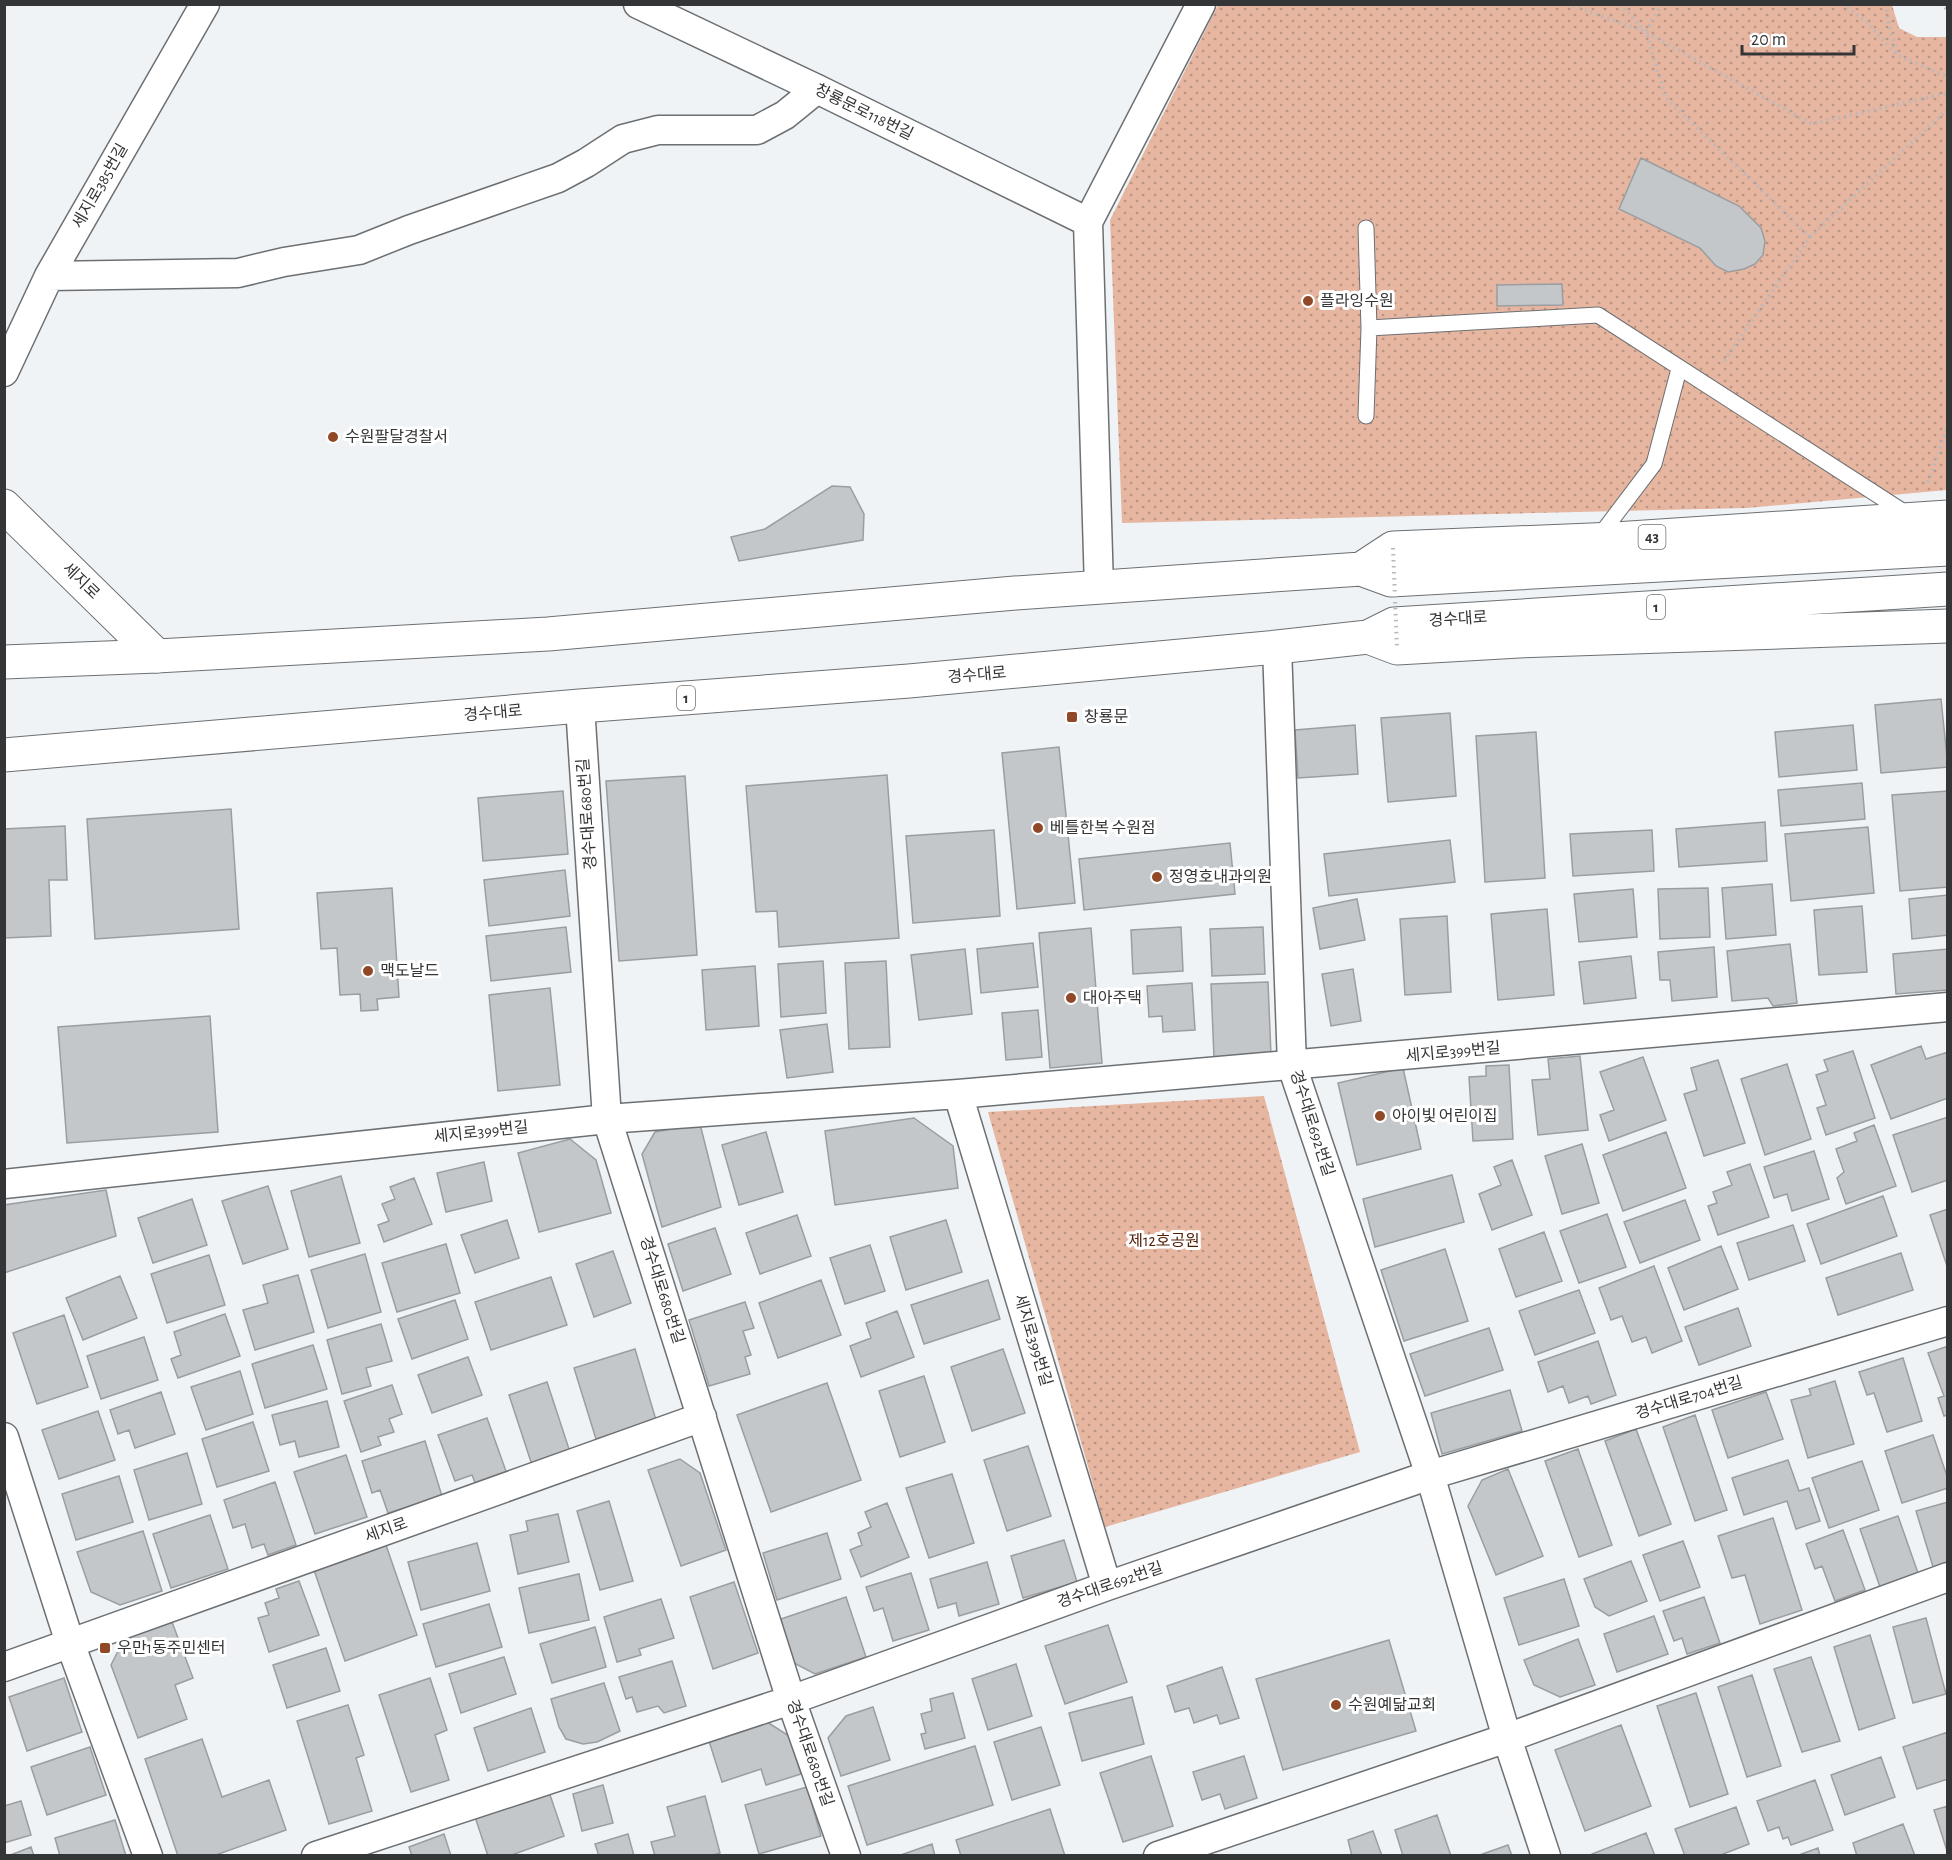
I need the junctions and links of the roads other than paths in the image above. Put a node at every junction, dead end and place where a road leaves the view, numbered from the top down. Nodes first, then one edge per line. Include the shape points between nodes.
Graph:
1 (204, 4) edge
2 (638, 4) edge
3 (1201, 4) edge
4 (817, 89) junction
5 (1088, 222) junction
6 (1366, 228) dead end
7 (49, 276) junction
8 (1369, 328) junction
9 (1679, 369) junction
10 (4, 372) edge
11 (1366, 416) dead end
12 (4, 506) edge
13 (1947, 517) edge
14 (1915, 519) junction
15 (1596, 540) junction
16 (1947, 549) edge
17 (1361, 569) junction
18 (1099, 588) junction
19 (1947, 589) edge
20 (1947, 626) edge
21 (1382, 643) junction
22 (1277, 647) junction
23 (157, 656) junction
24 (4, 662) edge
25 (580, 706) junction
26 (4, 755) edge
27 (1947, 1007) edge
28 (1292, 1066) junction
29 (958, 1094) junction
30 (608, 1119) junction
31 (4, 1184) edge
32 (1947, 1321) edge
33 (702, 1417) junction
34 (4, 1437) edge
35 (1430, 1475) junction
36 (1947, 1577) edge
37 (1107, 1586) junction
38 (70, 1643) junction
39 (4, 1667) edge
40 (791, 1700) junction
41 (1507, 1738) junction
42 (148, 1856) edge
43 (316, 1856) edge
44 (846, 1856) edge
45 (1158, 1856) edge
46 (1546, 1856) edge

1 - 7 street, 세지로385번길
2 - 4 street, 창룡문로118번길
3 - 5 street
4 - 5 street, 창룡문로118번길
4 - 7 street via 785,115 757,130 658,129 623,139 558,178 359,250 238,273
5 - 18 street
6 - 8 lane
7 - 10 street, 세지로385번길
8 - 9 lane via 1598,315
8 - 11 lane
9 - 14 lane
9 - 15 lane via 1654,464
12 - 23 main road, 세지로
13 - 14 main road, 43
14 - 15 main road, 43
15 - 17 main road, 43 via 1393,548
16 - 17 main road via 1391,580
17 - 18 main road
18 - 23 main road via 548,634
19 - 21 main road, 경수대로 / 1 via 1394,624
20 - 21 main road
21 - 22 main road, 경수대로 / 1
22 - 25 main road, 경수대로 / 1
22 - 28 street, 경수대로692번길
23 - 24 main road
25 - 26 main road, 경수대로 / 1
25 - 30 street, 경수대로680번길
27 - 28 street, 세지로399번길
28 - 29 street, 세지로399번길
28 - 35 street, 경수대로692번길
29 - 30 street, 세지로399번길
29 - 37 street, 세지로399번길
30 - 31 street, 세지로399번길
30 - 33 street, 경수대로680번길
32 - 35 street, 경수대로704번길
33 - 38 street, 세지로
33 - 40 street, 경수대로680번길
34 - 38 street
35 - 37 street, 경수대로692번길
35 - 41 street, 경수대로692번길
36 - 41 street
37 - 40 street, 경수대로692번길
38 - 39 street, 세지로
38 - 42 street
40 - 43 street
40 - 44 street, 경수대로680번길
41 - 45 street
41 - 46 street, 경수대로692번길

